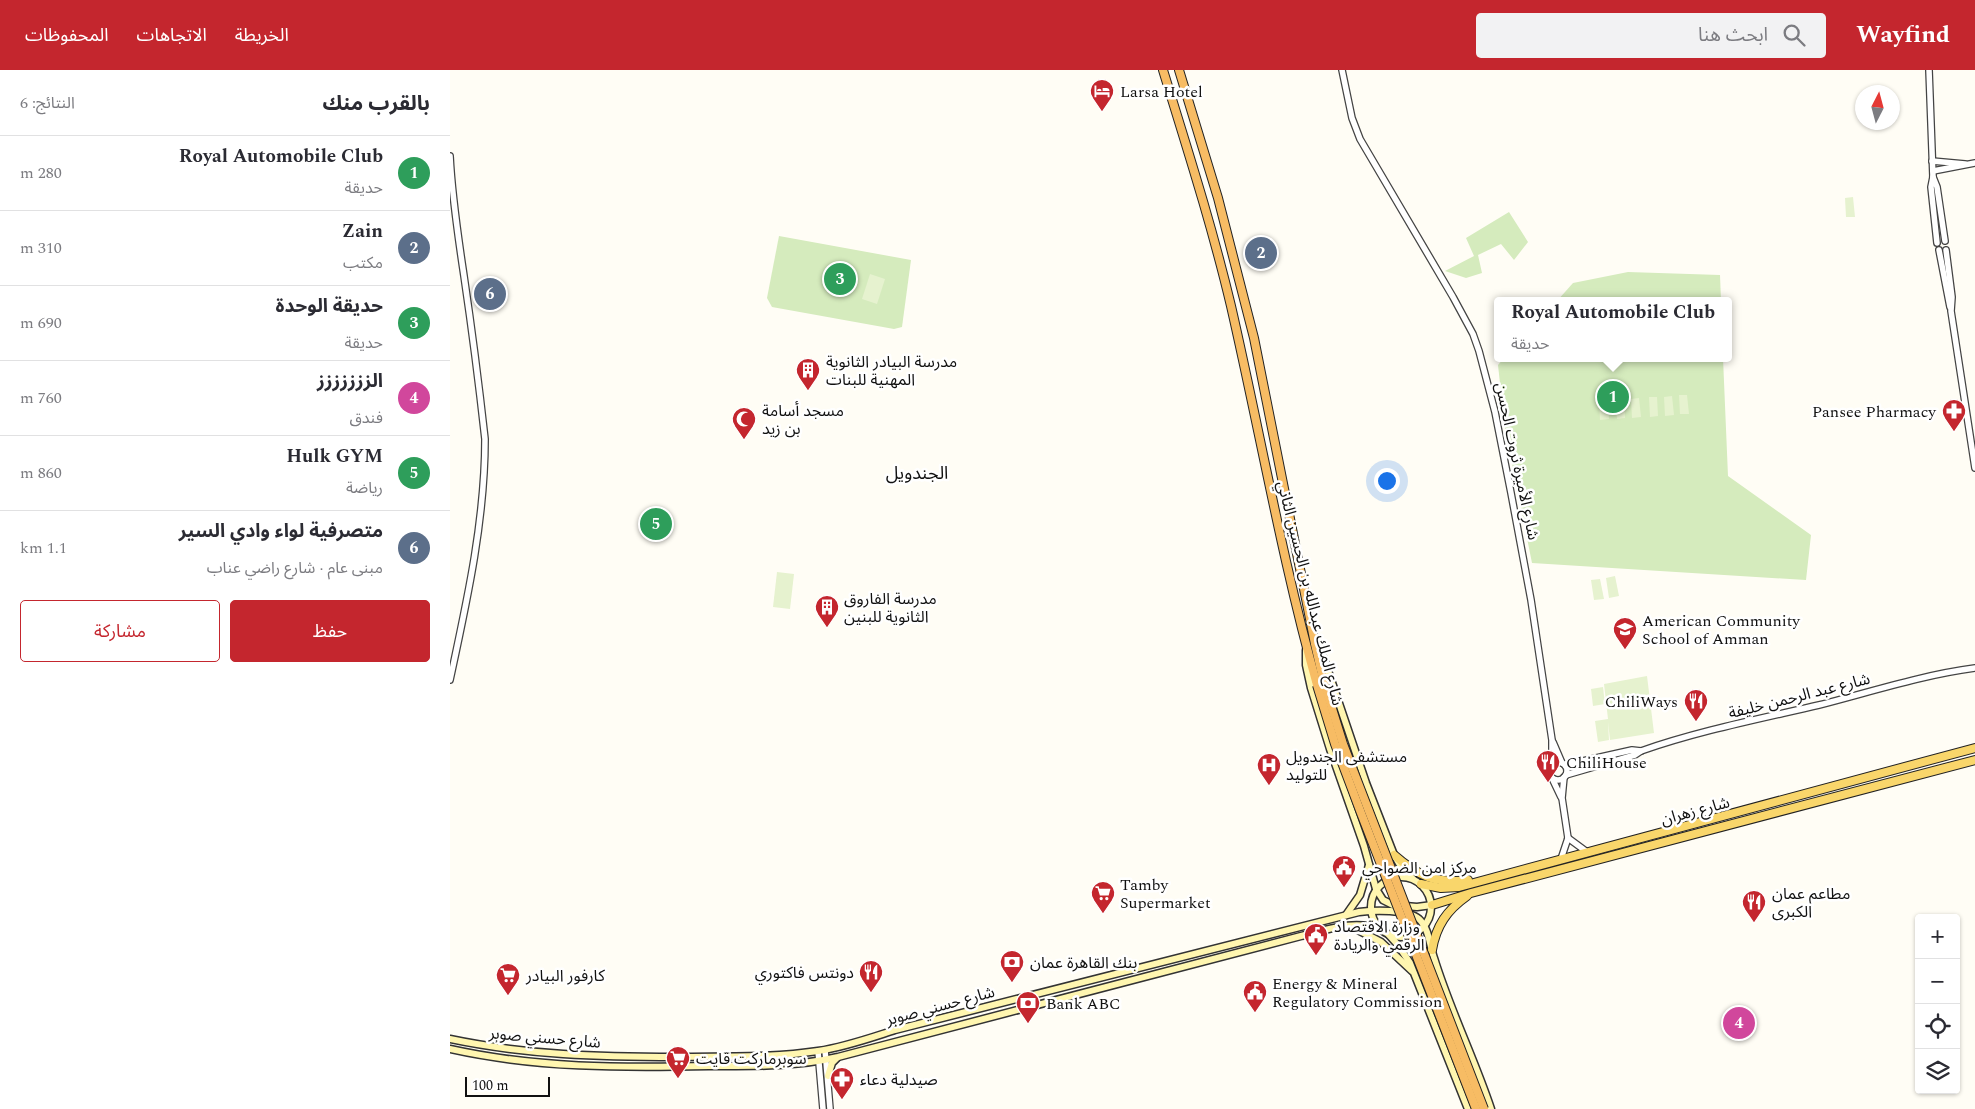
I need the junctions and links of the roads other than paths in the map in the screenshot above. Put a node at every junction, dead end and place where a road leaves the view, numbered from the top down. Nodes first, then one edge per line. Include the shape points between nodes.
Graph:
1 (1164, 70) edge
2 (1179, 70) edge
3 (1342, 70) edge
4 (1930, 70) edge
5 (450, 156) edge
6 (1932, 161) junction
7 (1975, 163) edge
8 (1967, 164) junction
9 (1933, 174) junction
10 (1945, 241) junction
11 (1937, 243) junction
12 (1938, 250) junction
13 (1946, 250) junction
14 (1951, 311) junction
15 (1975, 468) edge
16 (1311, 645) junction
17 (1975, 664) edge
18 (1965, 668) junction
19 (1975, 668) edge
20 (450, 680) edge
21 (1321, 684) junction
22 (1552, 740) junction
23 (1975, 748) edge
24 (1641, 751) junction
25 (1975, 760) edge
26 (1563, 764) junction
27 (1552, 765) junction
28 (1551, 776) junction
29 (1565, 776) junction
30 (1562, 798) junction
31 (1568, 838) junction
32 (1587, 852) junction
33 (1394, 855) junction
34 (1561, 859) junction
35 (1369, 861) junction
36 (1495, 878) junction
37 (1413, 879) junction
38 (1421, 884) junction
39 (1376, 889) junction
40 (1472, 893) junction
41 (1432, 905) junction
42 (1370, 910) junction
43 (1346, 915) junction
44 (1349, 926) junction
45 (1424, 927) junction
46 (1381, 930) junction
47 (1389, 935) junction
48 (1432, 953) junction
49 (1410, 963) junction
50 (1414, 974) junction
51 (1092, 980) junction
52 (1095, 988) junction
53 (450, 1039) edge
54 (450, 1049) edge
55 (825, 1050) junction
56 (818, 1051) junction
57 (838, 1057) junction
58 (827, 1060) junction
59 (819, 1061) junction
60 (828, 1076) junction
61 (823, 1109) edge
62 (830, 1109) edge
63 (1468, 1109) edge
64 (1476, 1109) edge
65 (1484, 1109) edge
66 (1491, 1109) edge

1 - 16 highway, شارع الملك عبدالله بن الحسين الثاني via 1229,296 1275,514
2 - 16 highway, شارع الملك عبدالله بن الحسين الثاني via 1218,198 1254,338
3 - 22 street, شارع الأميرة ثروت الحسن via 1360,139 1462,313 1479,351 1512,493
4 - 6 street
5 - 20 street via 455,221 485,439 485,465 476,548
6 - 8 street
6 - 9 street
7 - 8 street
8 - 9 street
9 - 10 street
9 - 11 street via 1931,187
10 - 11 street
10 - 13 street via 1948,245
11 - 12 street
12 - 13 street
12 - 14 street
13 - 14 street
14 - 15 street
16 - 21 highway, شارع الملك عبدالله بن الحسين الثاني
16 - 33 main road via 1324,659
16 - 35 main road via 1308,675 1315,704
17 - 18 street, شارع عبد الرحمن خليفة
18 - 19 street, شارع عبد الرحمن خليفة
18 - 24 street, شارع عبد الرحمن خليفة via 1728,726
21 - 64 highway, شارع الملك عبدالله بن الحسين الثاني, bridge via 1335,744
21 - 65 highway, شارع الملك عبدالله بن الحسين الثاني, bridge
22 - 26 street, شارع الأميرة ثروت الحسن
22 - 27 street, شارع الأميرة ثروت الحسن
23 - 32 main road, شارع زهران
24 - 26 street, شارع عبد الرحمن خليفة
24 - 29 street, شارع عبد الرحمن خليفة
25 - 40 main road, شارع زهران
26 - 27 street via 1557,762
26 - 29 street via 1567,770
27 - 28 street
28 - 29 street via 1557,779
28 - 30 street
29 - 30 street
30 - 31 street
31 - 32 street
31 - 34 street
32 - 34 main road, شارع زهران
33 - 35 main road via 1392,863 1386,867
33 - 36 main road via 1410,868 1439,881
33 - 37 main road
34 - 36 main road, شارع زهران
35 - 39 main road
35 - 43 main road via 1360,895
36 - 38 main road, شارع زهران via 1450,888
37 - 38 main road
37 - 39 main road via 1395,877
38 - 41 main road
39 - 41 main road via 1383,900 1394,905
39 - 42 main road
40 - 41 main road, شارع زهران
40 - 48 main road via 1442,919
41 - 45 main road
42 - 43 main road, شارع حسني صوبر
42 - 45 main road, شارع حسني صوبر via 1409,914 1419,919
42 - 46 main road
43 - 51 main road, شارع حسني صوبر
44 - 46 main road, شارع حسني صوبر
44 - 50 main road via 1381,942
44 - 52 main road, شارع حسني صوبر
45 - 47 main road via 1407,937
45 - 48 main road
46 - 47 main road
47 - 49 main road
48 - 49 main road via 1419,952
48 - 66 main road
49 - 50 main road
50 - 63 main road
51 - 52 main road
51 - 55 main road, شارع حسني صوبر
52 - 57 main road, شارع حسني صوبر
53 - 56 main road, شارع حسني صوبر via 533,1053 586,1056 772,1056
54 - 59 main road, شارع حسني صوبر via 521,1062 586,1067 754,1066
55 - 56 main road, شارع حسني صوبر
55 - 58 street
56 - 59 street
57 - 58 main road, شارع حسني صوبر
57 - 60 main road via 832,1063
58 - 59 main road, شارع حسني صوبر
58 - 60 street
59 - 61 street
60 - 62 street

